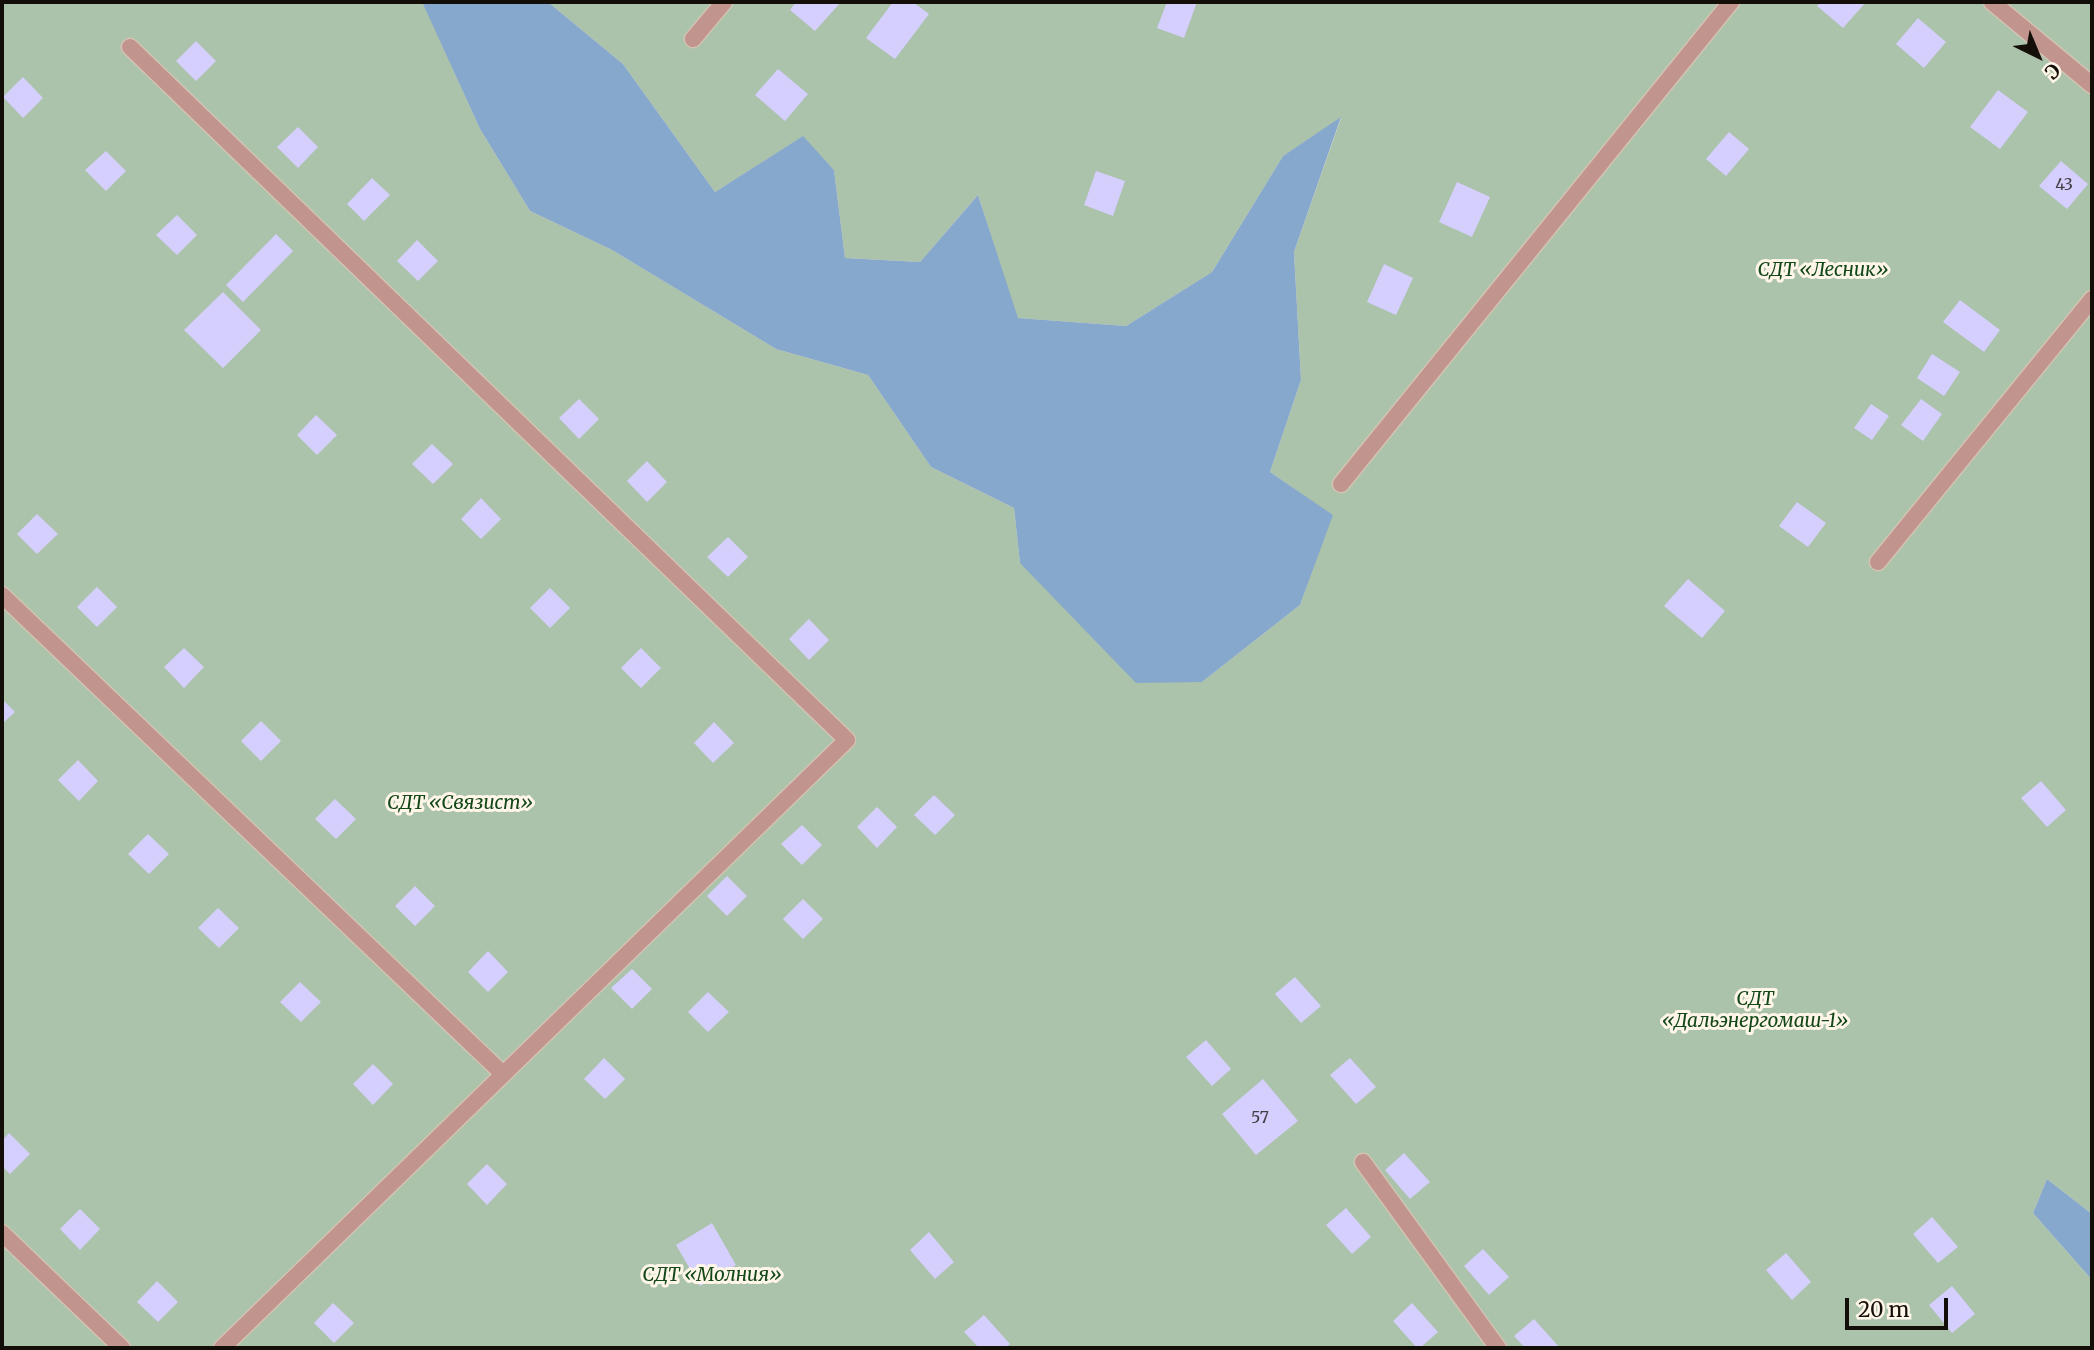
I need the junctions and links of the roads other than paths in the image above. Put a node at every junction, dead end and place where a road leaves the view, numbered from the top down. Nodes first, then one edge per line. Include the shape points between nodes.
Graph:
1 (724, 2) edge
2 (1731, 2) edge
3 (1992, 2) edge
4 (693, 39) dead end
5 (130, 47) dead end
6 (2092, 85) edge
7 (2092, 299) edge
8 (1341, 484) dead end
9 (1878, 562) dead end
10 (2, 596) edge
11 (503, 1074) junction
12 (1363, 1162) dead end
13 (2, 1233) edge
14 (122, 1348) edge
15 (222, 1348) edge
16 (1498, 1348) edge

1 - 4 lane
2 - 8 lane
3 - 6 lane
5 - 11 lane via 847,740
7 - 9 lane
10 - 11 lane
11 - 15 lane
12 - 16 lane
13 - 14 lane

